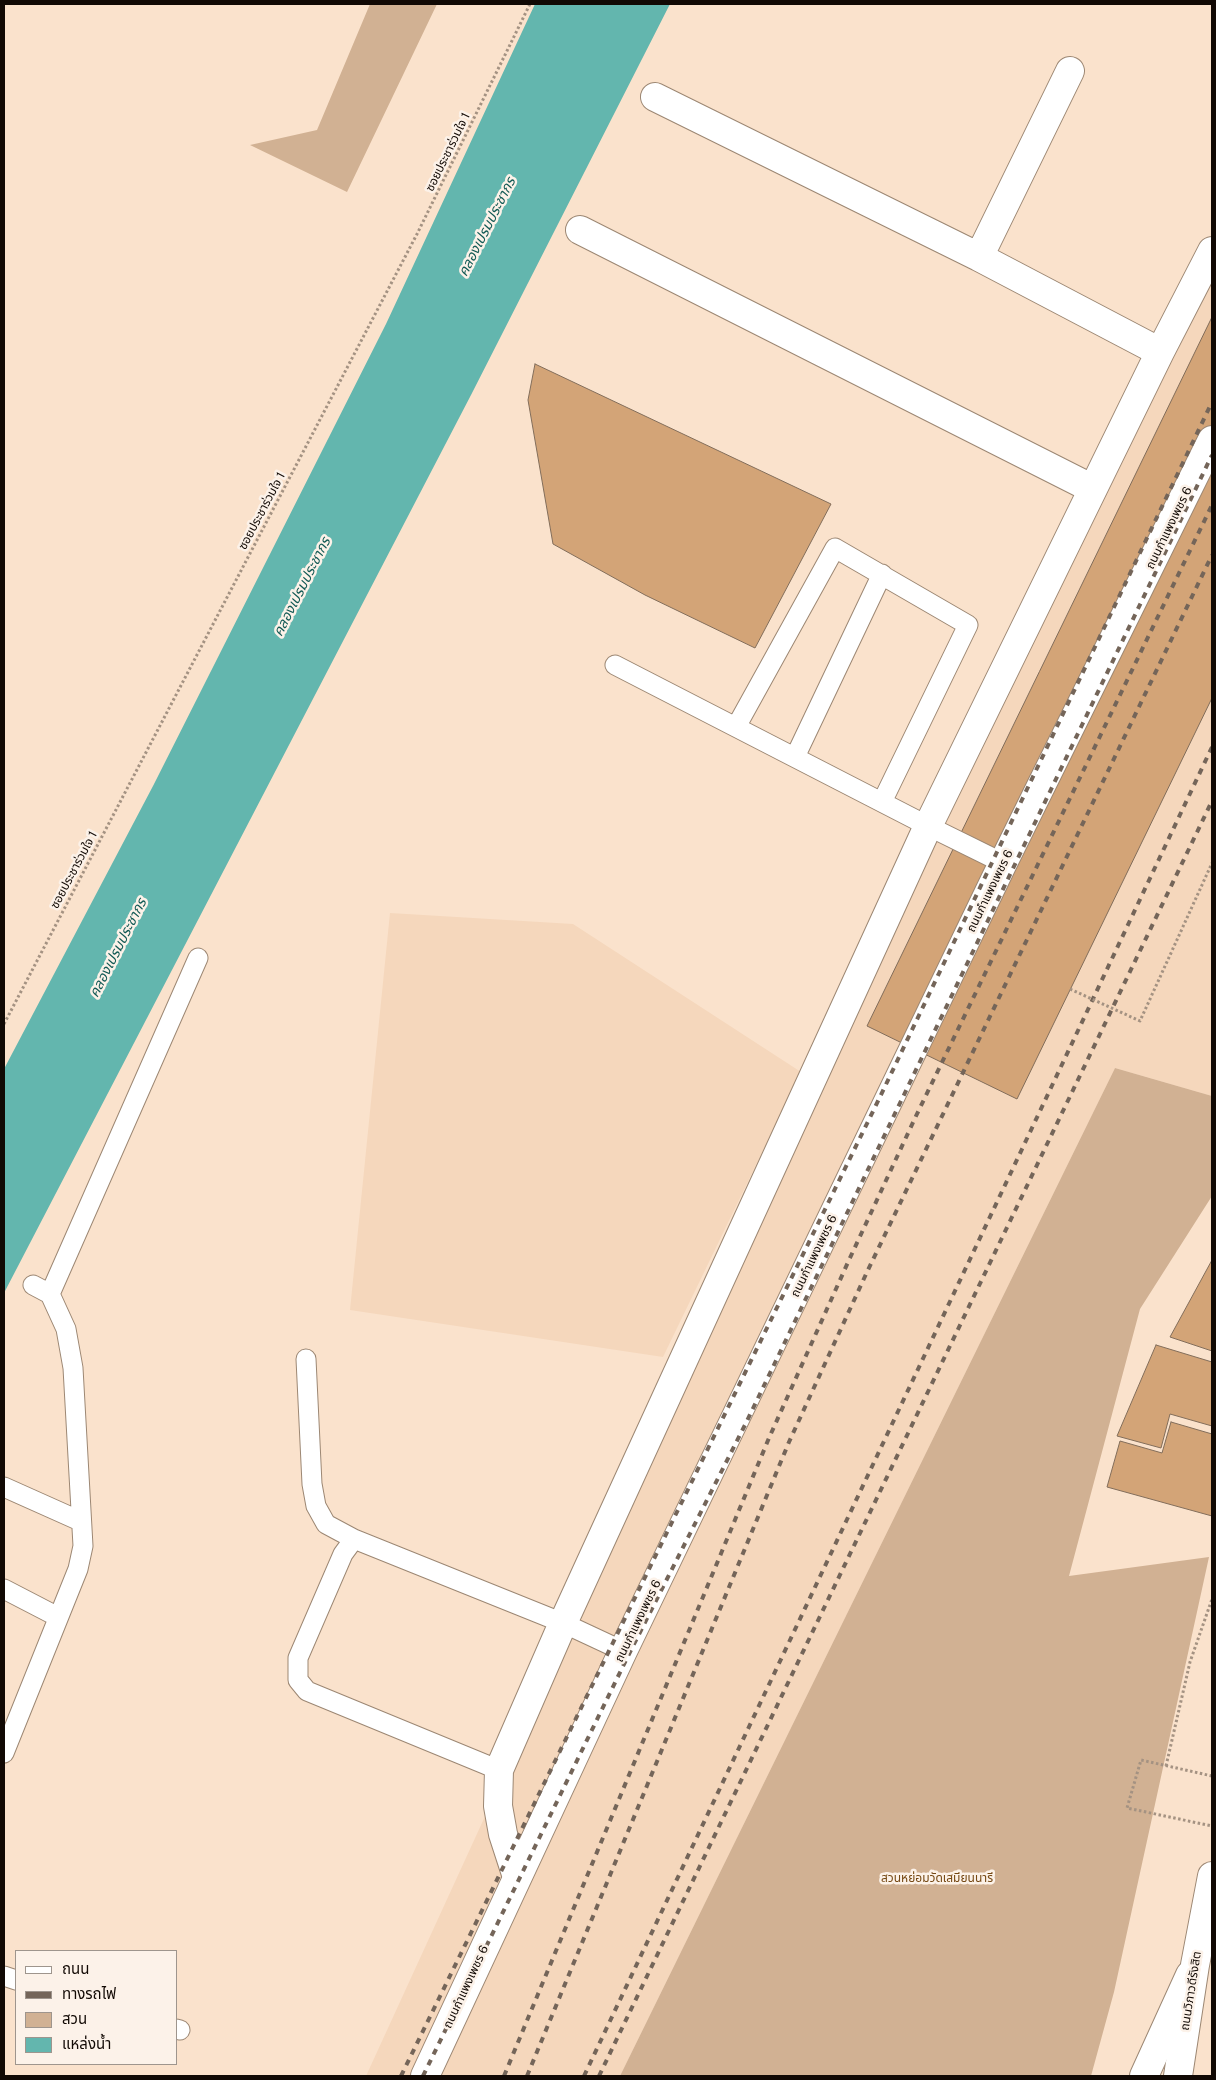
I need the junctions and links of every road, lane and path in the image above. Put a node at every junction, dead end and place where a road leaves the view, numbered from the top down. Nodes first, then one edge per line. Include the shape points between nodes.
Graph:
1 (530, 4) edge
2 (1070, 71) dead end
3 (656, 97) dead end
4 (580, 230) dead end
5 (1212, 251) edge
6 (979, 257) junction
7 (1160, 352) junction
8 (1212, 440) edge
9 (1093, 489) junction
10 (882, 574) junction
11 (615, 665) dead end
12 (736, 727) junction
13 (795, 757) junction
14 (882, 802) junction
15 (928, 826) junction
16 (1003, 863) junction
17 (1212, 864) edge
18 (198, 958) dead end
19 (1070, 989) dead end
20 (4, 1024) edge
21 (33, 1285) dead end
22 (50, 1294) junction
23 (306, 1359) dead end
24 (4, 1487) edge
25 (80, 1521) junction
26 (354, 1539) junction
27 (4, 1589) edge
28 (1212, 1599) edge
29 (58, 1617) junction
30 (563, 1623) junction
31 (623, 1651) junction
32 (4, 1754) edge
33 (1166, 1766) junction
34 (499, 1770) junction
35 (1212, 1776) edge
36 (1212, 1826) edge
37 (1212, 1876) edge
38 (517, 1877) junction
39 (1195, 1965) junction
40 (425, 2076) edge
41 (1144, 2076) edge
42 (1178, 2076) edge

1 - 20 path, ซอยประชาร่วมใจ 1 via 412,242
2 - 6 street
3 - 6 street
4 - 9 street
5 - 7 street
6 - 7 street
7 - 9 street
8 - 16 street, ถนนกำแพงเพชร 6
9 - 15 street
10 - 12 lane via 835,548
10 - 13 lane
10 - 14 lane via 968,625
11 - 12 lane
12 - 13 lane
13 - 14 lane
14 - 15 lane
15 - 16 lane
15 - 30 street
16 - 31 street, ถนนกำแพงเพชร 6
17 - 19 path, bridge via 1140,1021
18 - 22 lane
21 - 22 lane
22 - 25 lane via 66,1329 73,1368
23 - 26 lane via 316,1506 326,1524
24 - 25 lane
25 - 29 lane via 83,1546 78,1569
26 - 30 lane
26 - 34 lane via 343,1554 298,1658 298,1680 307,1691
27 - 29 lane
28 - 33 path via 1190,1662
29 - 32 lane
30 - 31 lane
30 - 34 street
31 - 38 street, ถนนกำแพงเพชร 6
33 - 35 path
33 - 36 path via 1141,1760 1127,1808
34 - 38 street via 498,1806
37 - 39 street, ถนนวิภาวดีรังสิต
38 - 40 street, ถนนกำแพงเพชร 6
39 - 41 street
39 - 42 street, ถนนวิภาวดีรังสิต

